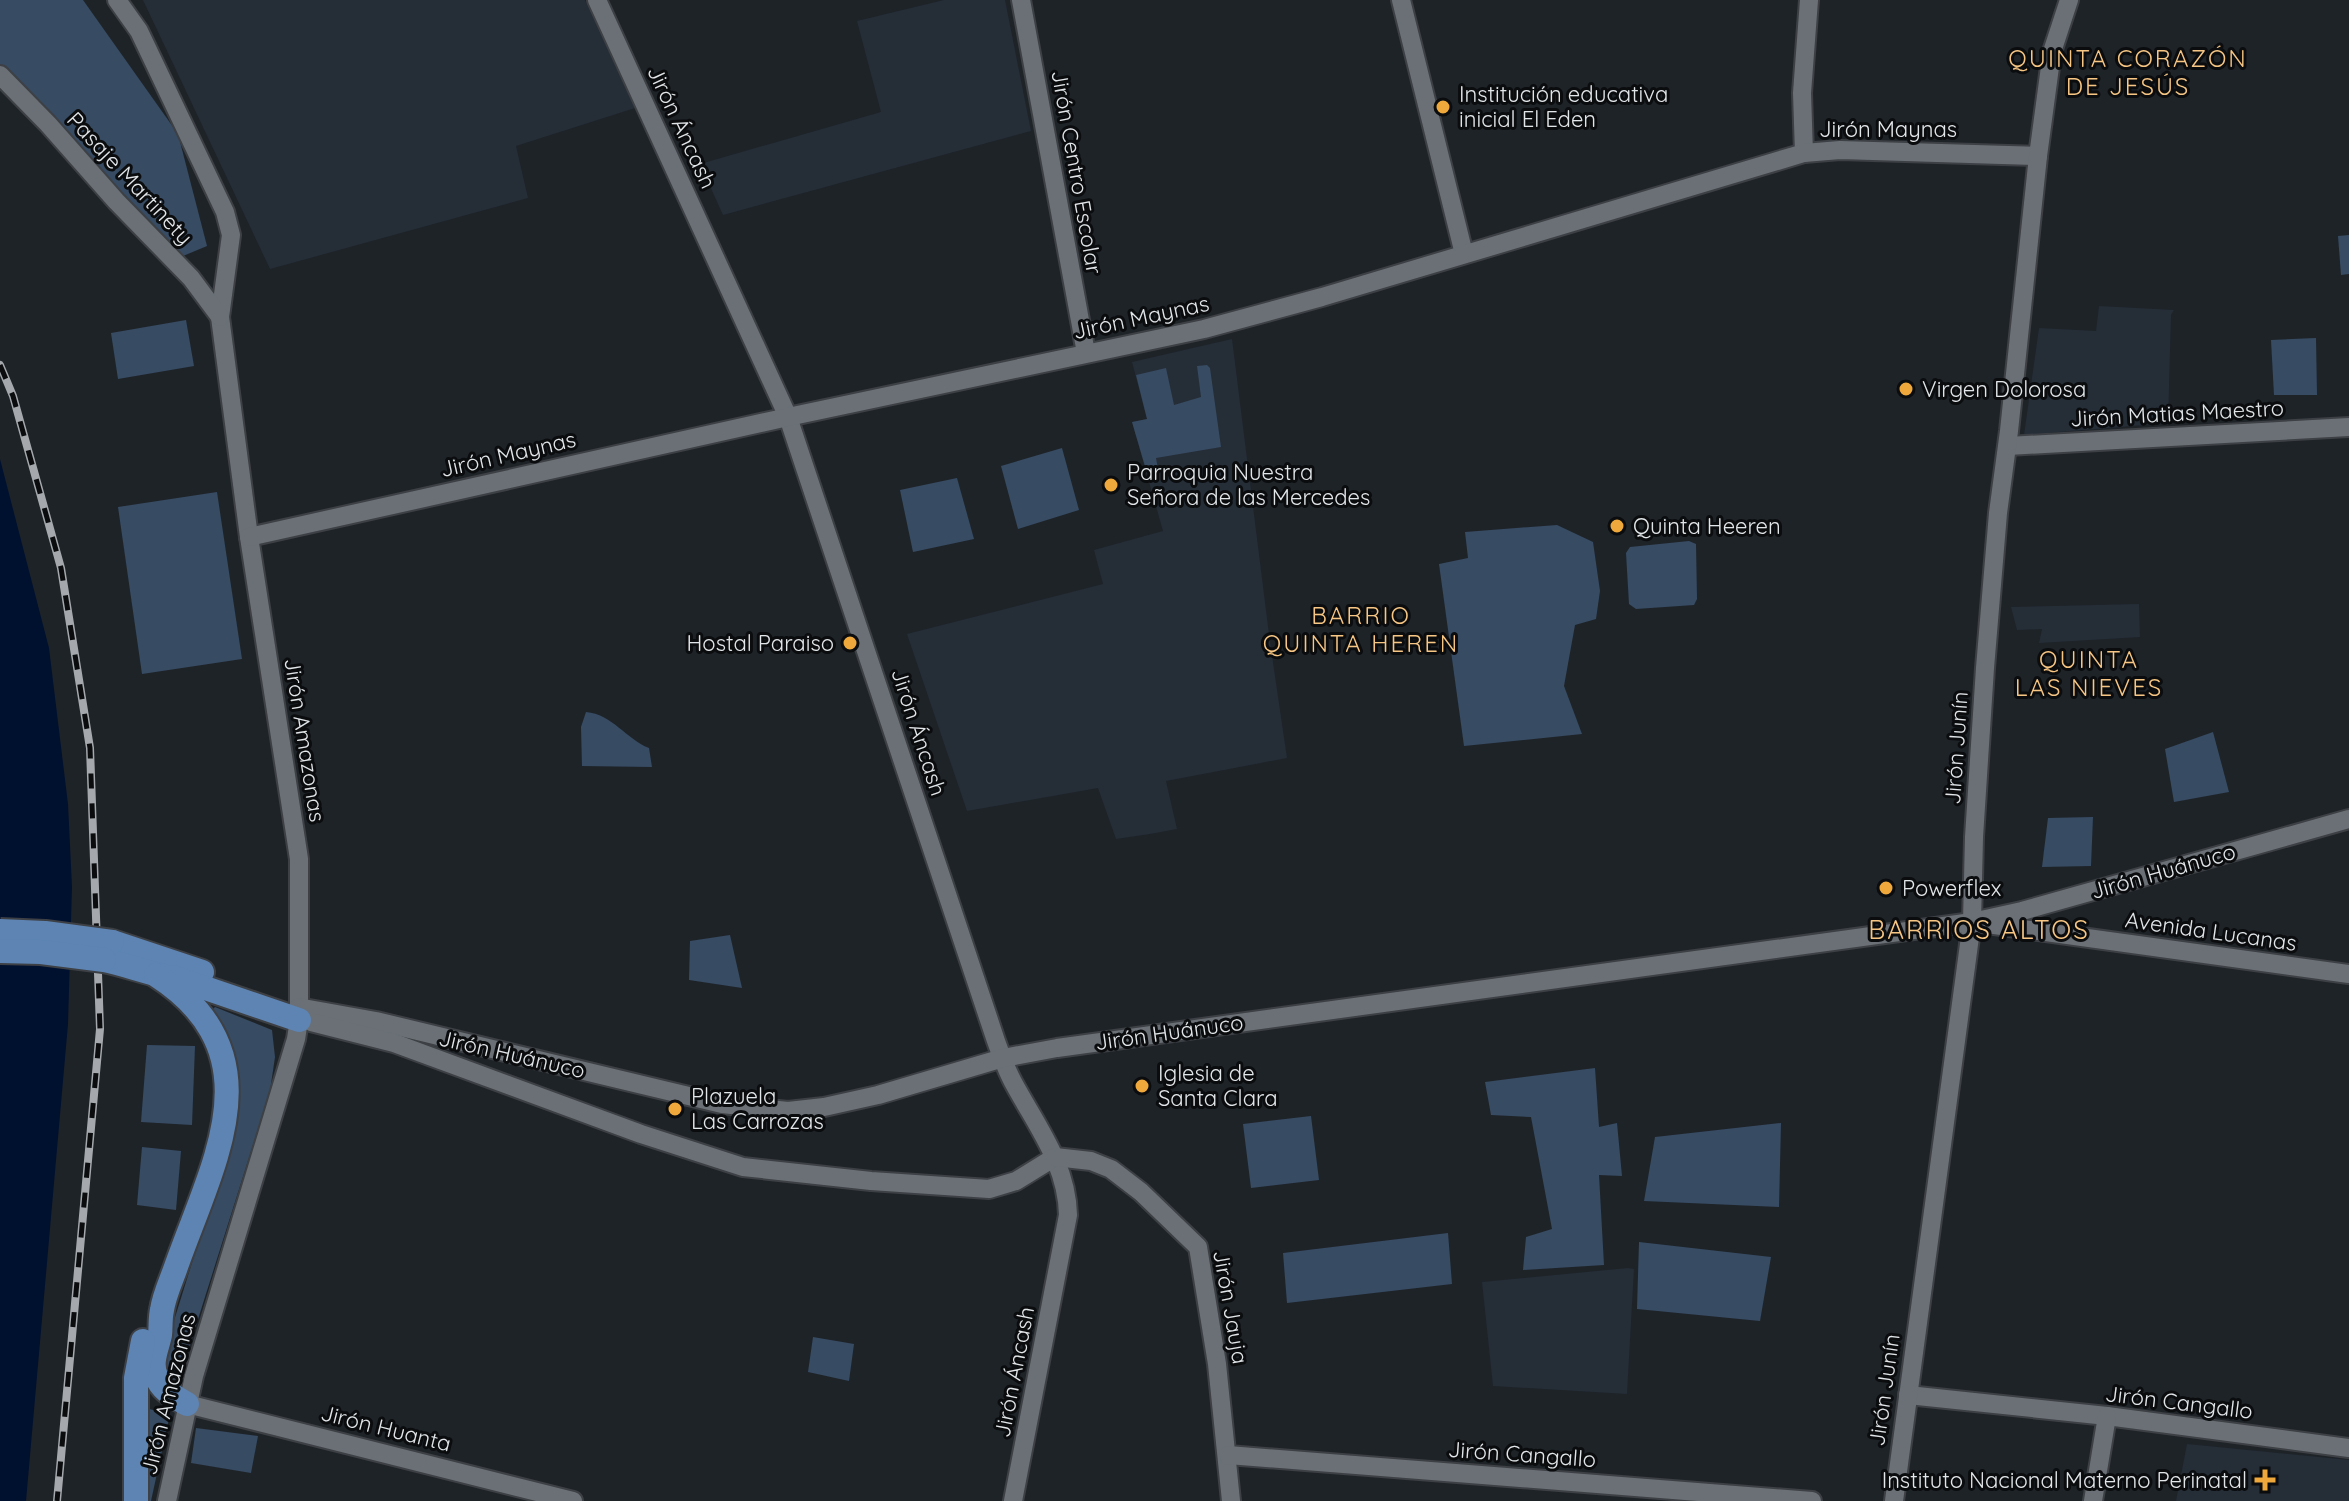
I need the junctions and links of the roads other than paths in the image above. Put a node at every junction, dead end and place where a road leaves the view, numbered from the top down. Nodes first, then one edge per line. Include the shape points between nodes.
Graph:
1 (117, 0) edge
2 (597, 0) edge
3 (1021, 0) edge
4 (1401, 0) edge
5 (1809, 0) edge
6 (2069, 0) edge
7 (0, 75) edge
8 (1804, 153) junction
9 (2038, 156) junction
10 (1464, 254) junction
11 (220, 317) junction
12 (1086, 353) junction
13 (788, 417) junction
14 (2349, 427) edge
15 (2008, 446) junction
16 (249, 537) junction
17 (2349, 819) edge
18 (1972, 922) junction
19 (0, 931) edge
20 (0, 951) edge
21 (108, 951) junction
22 (2349, 974) edge
23 (156, 975) junction
24 (299, 1013) junction
25 (1003, 1058) junction
26 (1055, 1157) junction
27 (162, 1309) junction
28 (1908, 1395) junction
29 (187, 1404) junction
30 (2107, 1416) junction
31 (2349, 1448) edge
32 (1228, 1455) junction
33 (136, 1501) edge
34 (167, 1501) edge
35 (573, 1501) edge
36 (1013, 1501) edge
37 (1231, 1501) edge
38 (1812, 1501) edge
39 (1894, 1501) edge
40 (2093, 1501) edge

1 - 11 street, Jirón Amazonas via 139,31 225,212 231,235
2 - 13 street, Jirón Áncash
3 - 12 street, Jirón Centro Escolar
4 - 10 street
5 - 8 street
6 - 9 street, Jirón Junín via 2052,52
7 - 11 street, Pasaje Martinety via 191,278
8 - 9 street, Jirón Maynas
8 - 10 street, Jirón Maynas
9 - 15 street, Jirón Junín
10 - 12 street, Jirón Maynas via 1239,320
11 - 16 street, Jirón Amazonas
12 - 13 street, Jirón Maynas
13 - 16 street, Jirón Maynas
13 - 25 street, Jirón Áncash
14 - 15 street, Jirón Matias Maestro
15 - 18 street, Jirón Junín via 1987,629
16 - 24 street, Jirón Amazonas via 299,859
17 - 18 street, Jirón Huánuco
18 - 22 street, Avenida Lucanas
18 - 25 street, Jirón Huánuco
18 - 28 street, Jirón Junín
19 - 21 main road, Jirón Huánuco, bridge via 45,933
20 - 21 main road, Jirón Huánuco, bridge
21 - 23 main road, Jirón Huánuco
21 - 24 main road, Jirón Huánuco via 158,956
23 - 24 main road, Jirón Huánuco
23 - 27 main road via 206,1023 226,1070 229,1097 214,1166
24 - 25 street, Jirón Huánuco via 376,1021 722,1104 779,1110 878,1095
24 - 26 street, Jirón Huánuco via 743,1167 989,1189 1016,1181
24 - 29 street, Jirón Amazonas via 296,1039
25 - 26 street, Jirón Áncash
26 - 32 street, Jirón Jauja via 1111,1169 1197,1245
26 - 36 street, Jirón Áncash via 1068,1215
27 - 29 main road via 154,1372 165,1391
27 - 33 main road via 139,1349
28 - 30 street, Jirón Cangallo
28 - 39 street, Jirón Junín
29 - 34 street, Jirón Amazonas
29 - 35 street, Jirón Huanta
30 - 31 street, Jirón Cangallo
30 - 40 street
32 - 37 street, Jirón Jauja
32 - 38 street, Jirón Cangallo

